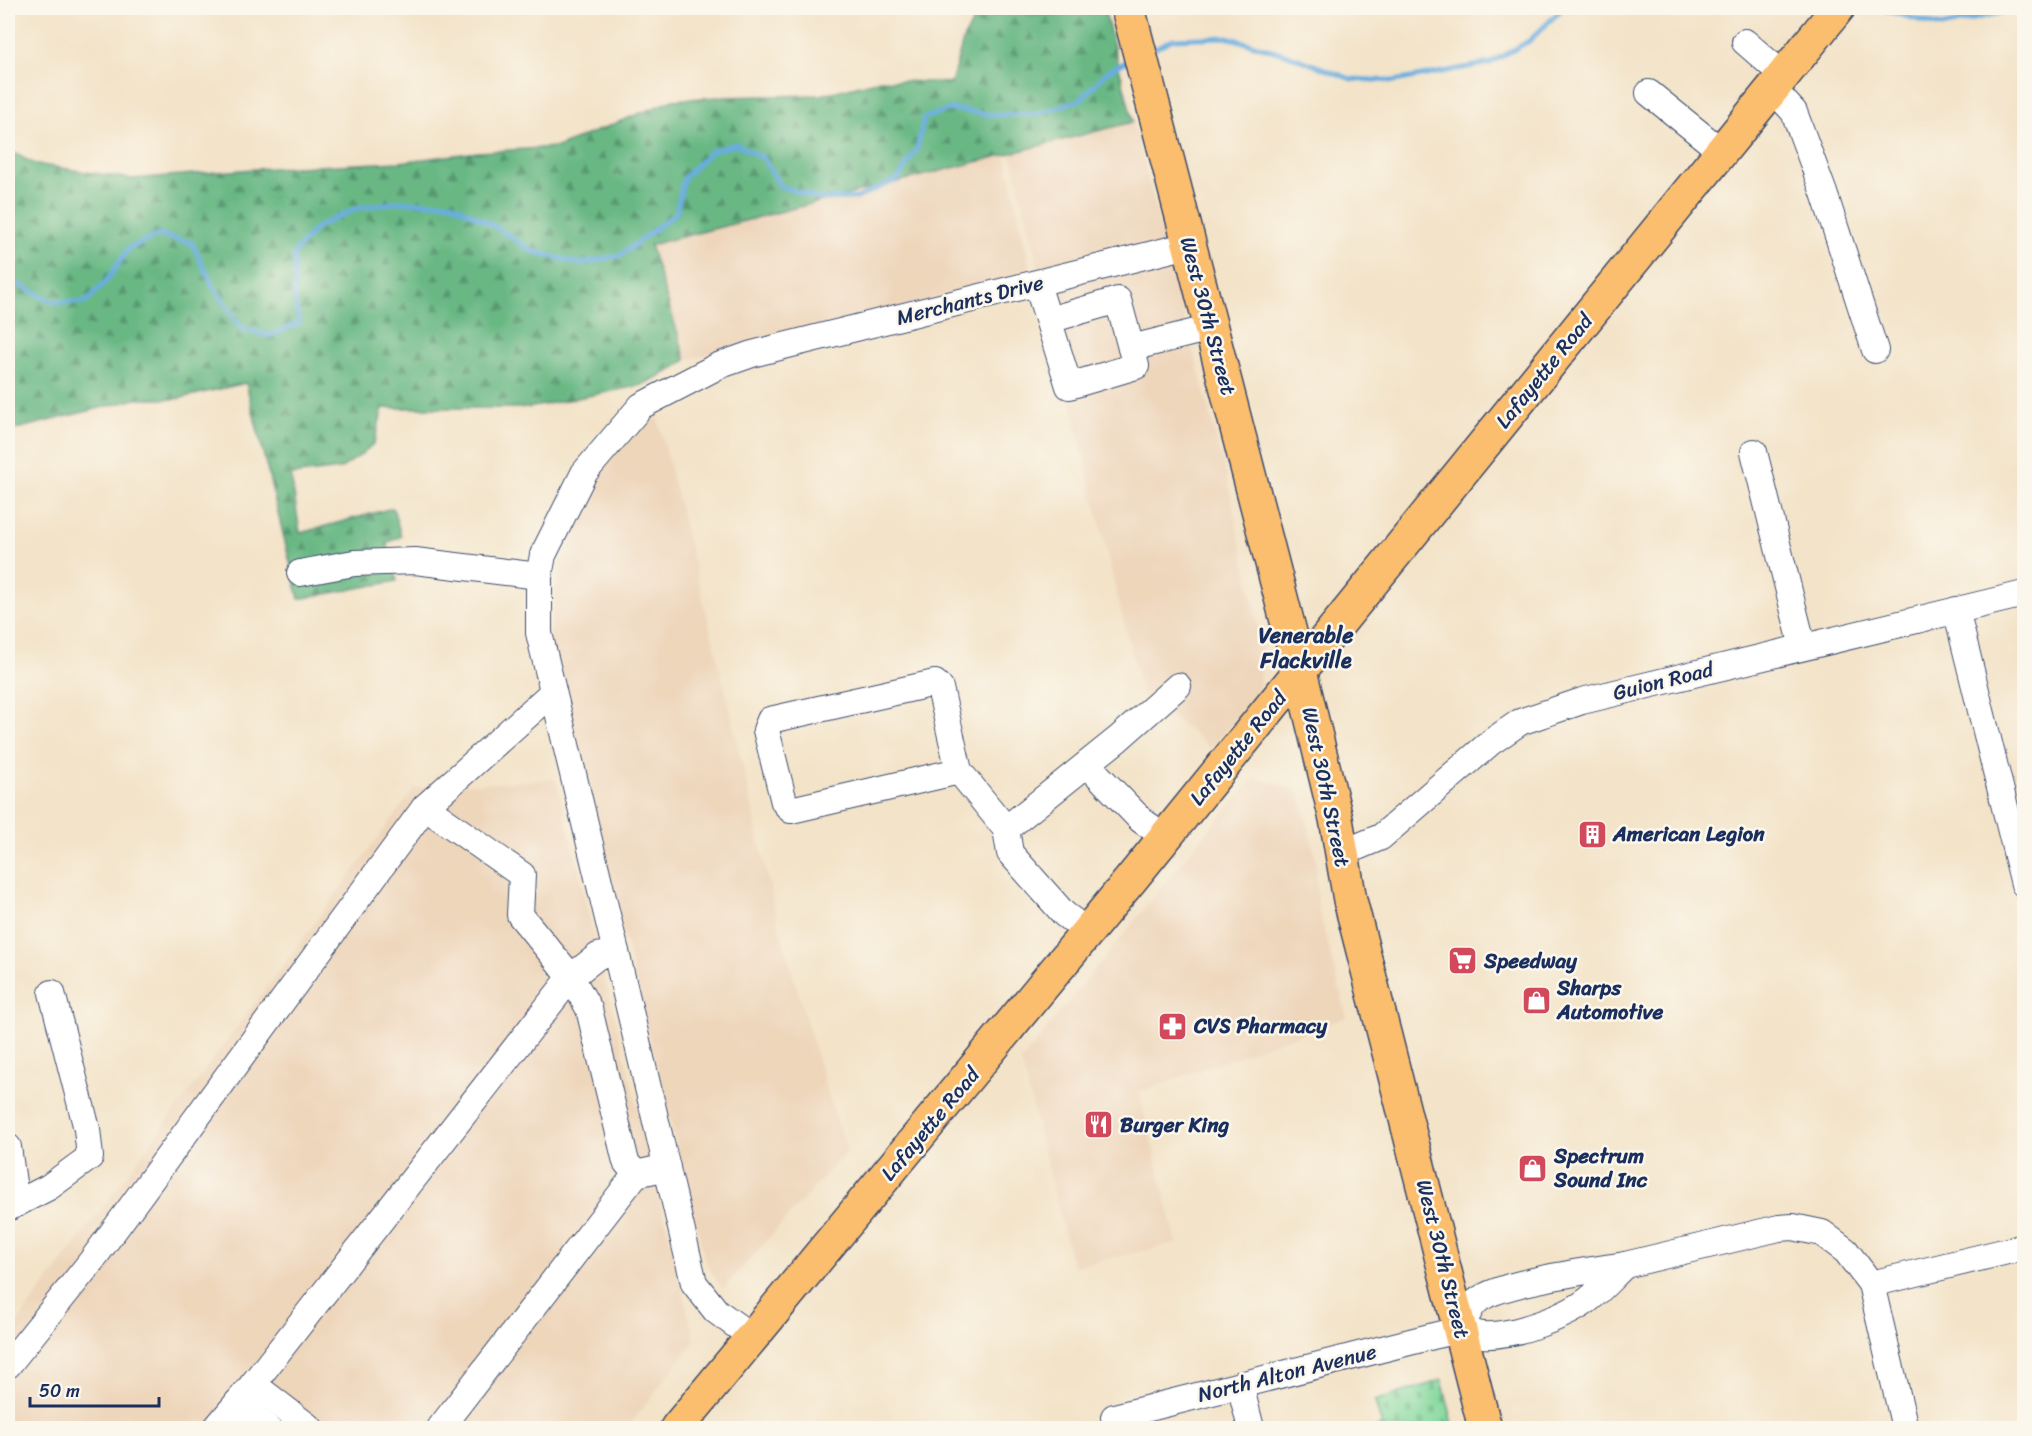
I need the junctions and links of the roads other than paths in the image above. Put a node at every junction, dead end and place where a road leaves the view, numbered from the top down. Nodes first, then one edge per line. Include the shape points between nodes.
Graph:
1 (1838, 8) edge
2 (1132, 22) edge
3 (1745, 42) dead end
4 (1778, 81) junction
5 (1649, 93) dead end
6 (1721, 151) junction
7 (1189, 245) junction
8 (1037, 284) junction
9 (1049, 320) junction
10 (1211, 327) junction
11 (1131, 348) junction
12 (1875, 350) dead end
13 (1754, 452) dead end
14 (300, 573) dead end
15 (539, 576) junction
16 (2025, 594) edge
17 (1956, 610) junction
18 (1803, 647) junction
19 (1300, 671) junction
20 (1178, 686) dead end
21 (553, 692) junction
22 (1087, 764) junction
23 (959, 771) junction
24 (425, 807) junction
25 (1006, 830) junction
26 (1165, 837) junction
27 (1343, 853) junction
28 (2025, 884) edge
29 (1088, 932) junction
30 (616, 952) junction
31 (571, 977) junction
32 (52, 993) dead end
33 (8, 1147) edge
34 (667, 1167) junction
35 (636, 1174) junction
36 (12, 1206) edge
37 (2025, 1247) edge
38 (1625, 1265) junction
39 (1871, 1284) junction
40 (1461, 1329) junction
41 (752, 1337) junction
42 (8, 1365) edge
43 (1240, 1385) junction
44 (245, 1394) junction
45 (1114, 1417) dead end
46 (216, 1428) edge
47 (268, 1428) edge
48 (310, 1428) edge
49 (440, 1428) edge
50 (678, 1428) edge
51 (1251, 1428) edge
52 (1485, 1428) edge
53 (1905, 1428) edge

1 - 4 main road, Lafayette Road
2 - 7 main road, West 30th Street
3 - 4 street
4 - 6 main road, Lafayette Road
4 - 12 street via 1794,112 1824,193
5 - 6 street
6 - 19 main road, Lafayette Road
7 - 8 street, Merchants Drive
7 - 10 main road, West 30th Street
8 - 9 street
8 - 15 street, Merchants Drive via 752,354 718,366 642,406 584,473 543,555
9 - 11 street via 1118,300
9 - 11 street via 1069,387 1136,366
10 - 11 street
10 - 19 main road, West 30th Street
13 - 18 street
14 - 15 street via 354,563 415,561
15 - 21 street, Merchants Drive via 539,633
16 - 17 street, Guion Road
17 - 18 street, Guion Road
17 - 28 street
18 - 27 street, Guion Road via 1582,701 1520,722 1491,742 1381,837
19 - 26 main road, Lafayette Road
19 - 27 main road, West 30th Street
20 - 22 street
21 - 24 street
21 - 30 street, Merchants Drive
22 - 25 street
22 - 26 street via 1142,820
23 - 23 street via 940,688 935,683 770,720 765,730 784,802 791,810
23 - 25 street
24 - 31 street via 522,875 520,915
24 - 42 street via 90,1263
25 - 29 street via 1010,853 1064,914
26 - 29 main road, Lafayette Road
27 - 40 main road, West 30th Street via 1350,900
29 - 41 main road, Lafayette Road
30 - 31 street via 598,956
30 - 34 street, Merchants Drive
31 - 35 street via 589,1009 626,1162
31 - 44 street
32 - 36 street via 87,1129 90,1157 49,1187
33 - 36 street
34 - 35 street
34 - 41 street, Merchants Drive via 694,1283 716,1311
35 - 49 street
37 - 39 street
38 - 39 street via 1793,1227 1822,1233 1835,1241
38 - 40 street via 1547,1278 1494,1292 1474,1304
38 - 40 street, North Alton Avenue via 1590,1299 1536,1325 1481,1335
39 - 53 street
40 - 43 street, North Alton Avenue
40 - 52 main road, West 30th Street
41 - 50 main road, Lafayette Road
43 - 45 street, North Alton Avenue
43 - 51 street
44 - 46 street
44 - 47 street
44 - 48 street

